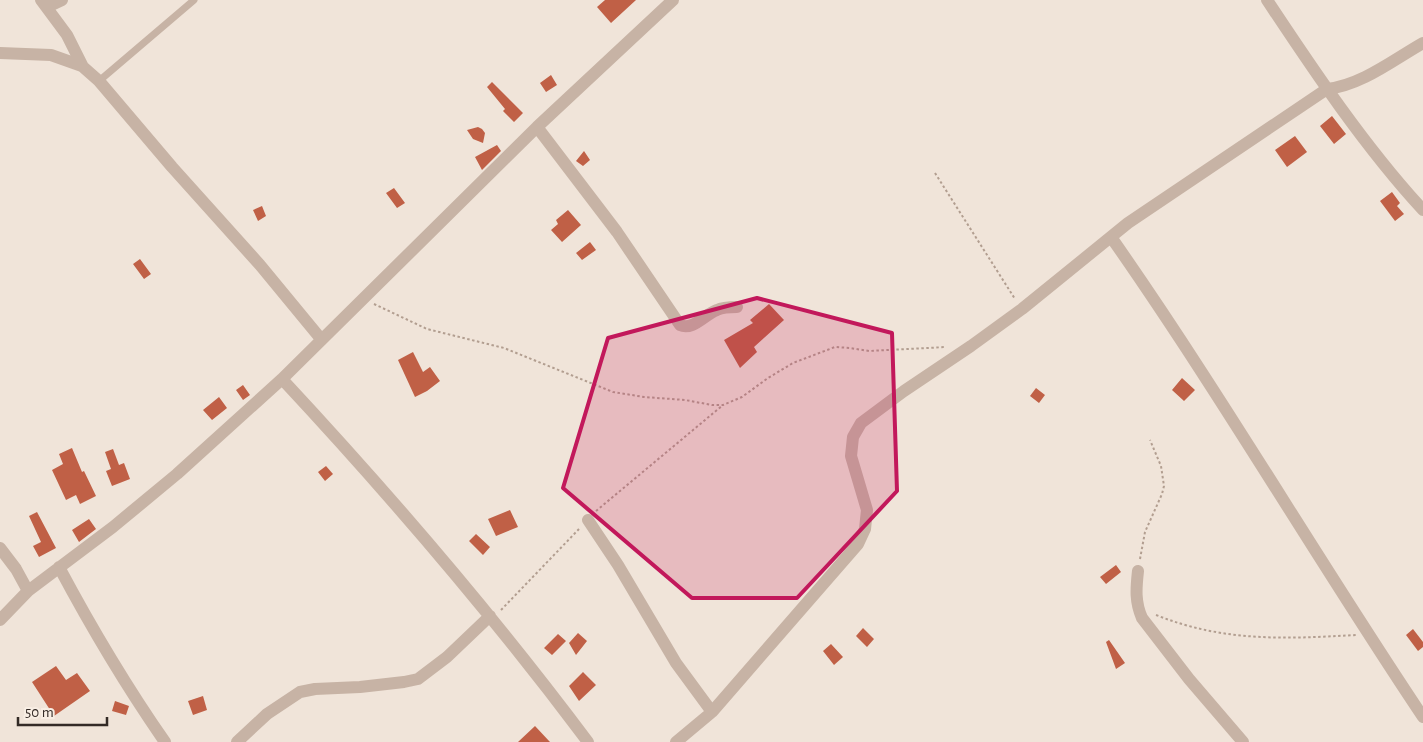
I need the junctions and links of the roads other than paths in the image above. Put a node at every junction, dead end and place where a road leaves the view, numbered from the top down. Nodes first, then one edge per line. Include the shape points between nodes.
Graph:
1 (62, 0) edge
2 (194, 0) edge
3 (673, 0) edge
4 (1267, 0) edge
5 (44, 3) edge
6 (1423, 42) edge
7 (0, 53) edge
8 (83, 67) junction
9 (99, 80) junction
10 (1327, 89) junction
11 (537, 126) junction
12 (1423, 210) edge
13 (1111, 237) junction
14 (737, 307) dead end
15 (321, 340) junction
16 (282, 379) junction
17 (588, 520) road end
18 (0, 548) edge
19 (0, 567) edge
20 (59, 567) junction
21 (16, 569) junction
22 (1138, 571) road end
23 (28, 591) junction
24 (491, 618) junction
25 (0, 620) edge
26 (712, 712) junction
27 (1423, 717) edge
28 (166, 742) edge
29 (237, 742) edge
30 (588, 742) edge
31 (676, 742) edge
32 (1243, 742) edge

1 - 5 street
2 - 9 lane
3 - 11 street
4 - 10 street
5 - 8 street via 67,35
6 - 10 street via 1357,82
7 - 8 street via 51,55
8 - 9 street
9 - 15 street
10 - 12 street
10 - 13 street
11 - 14 street via 680,325 690,326 718,309
11 - 15 street
13 - 26 street via 1022,309 861,423 853,437 851,456 866,510 865,530 858,544
13 - 27 street via 1198,364
15 - 16 street
16 - 20 street via 177,474
16 - 24 street
17 - 26 street via 676,663
18 - 21 street
19 - 21 street
20 - 23 street
20 - 28 street via 89,622
21 - 23 street
22 - 32 street via 1136,596 1142,618
23 - 25 street
24 - 29 street via 418,679 360,688 300,692 267,714
24 - 30 street
26 - 31 street

